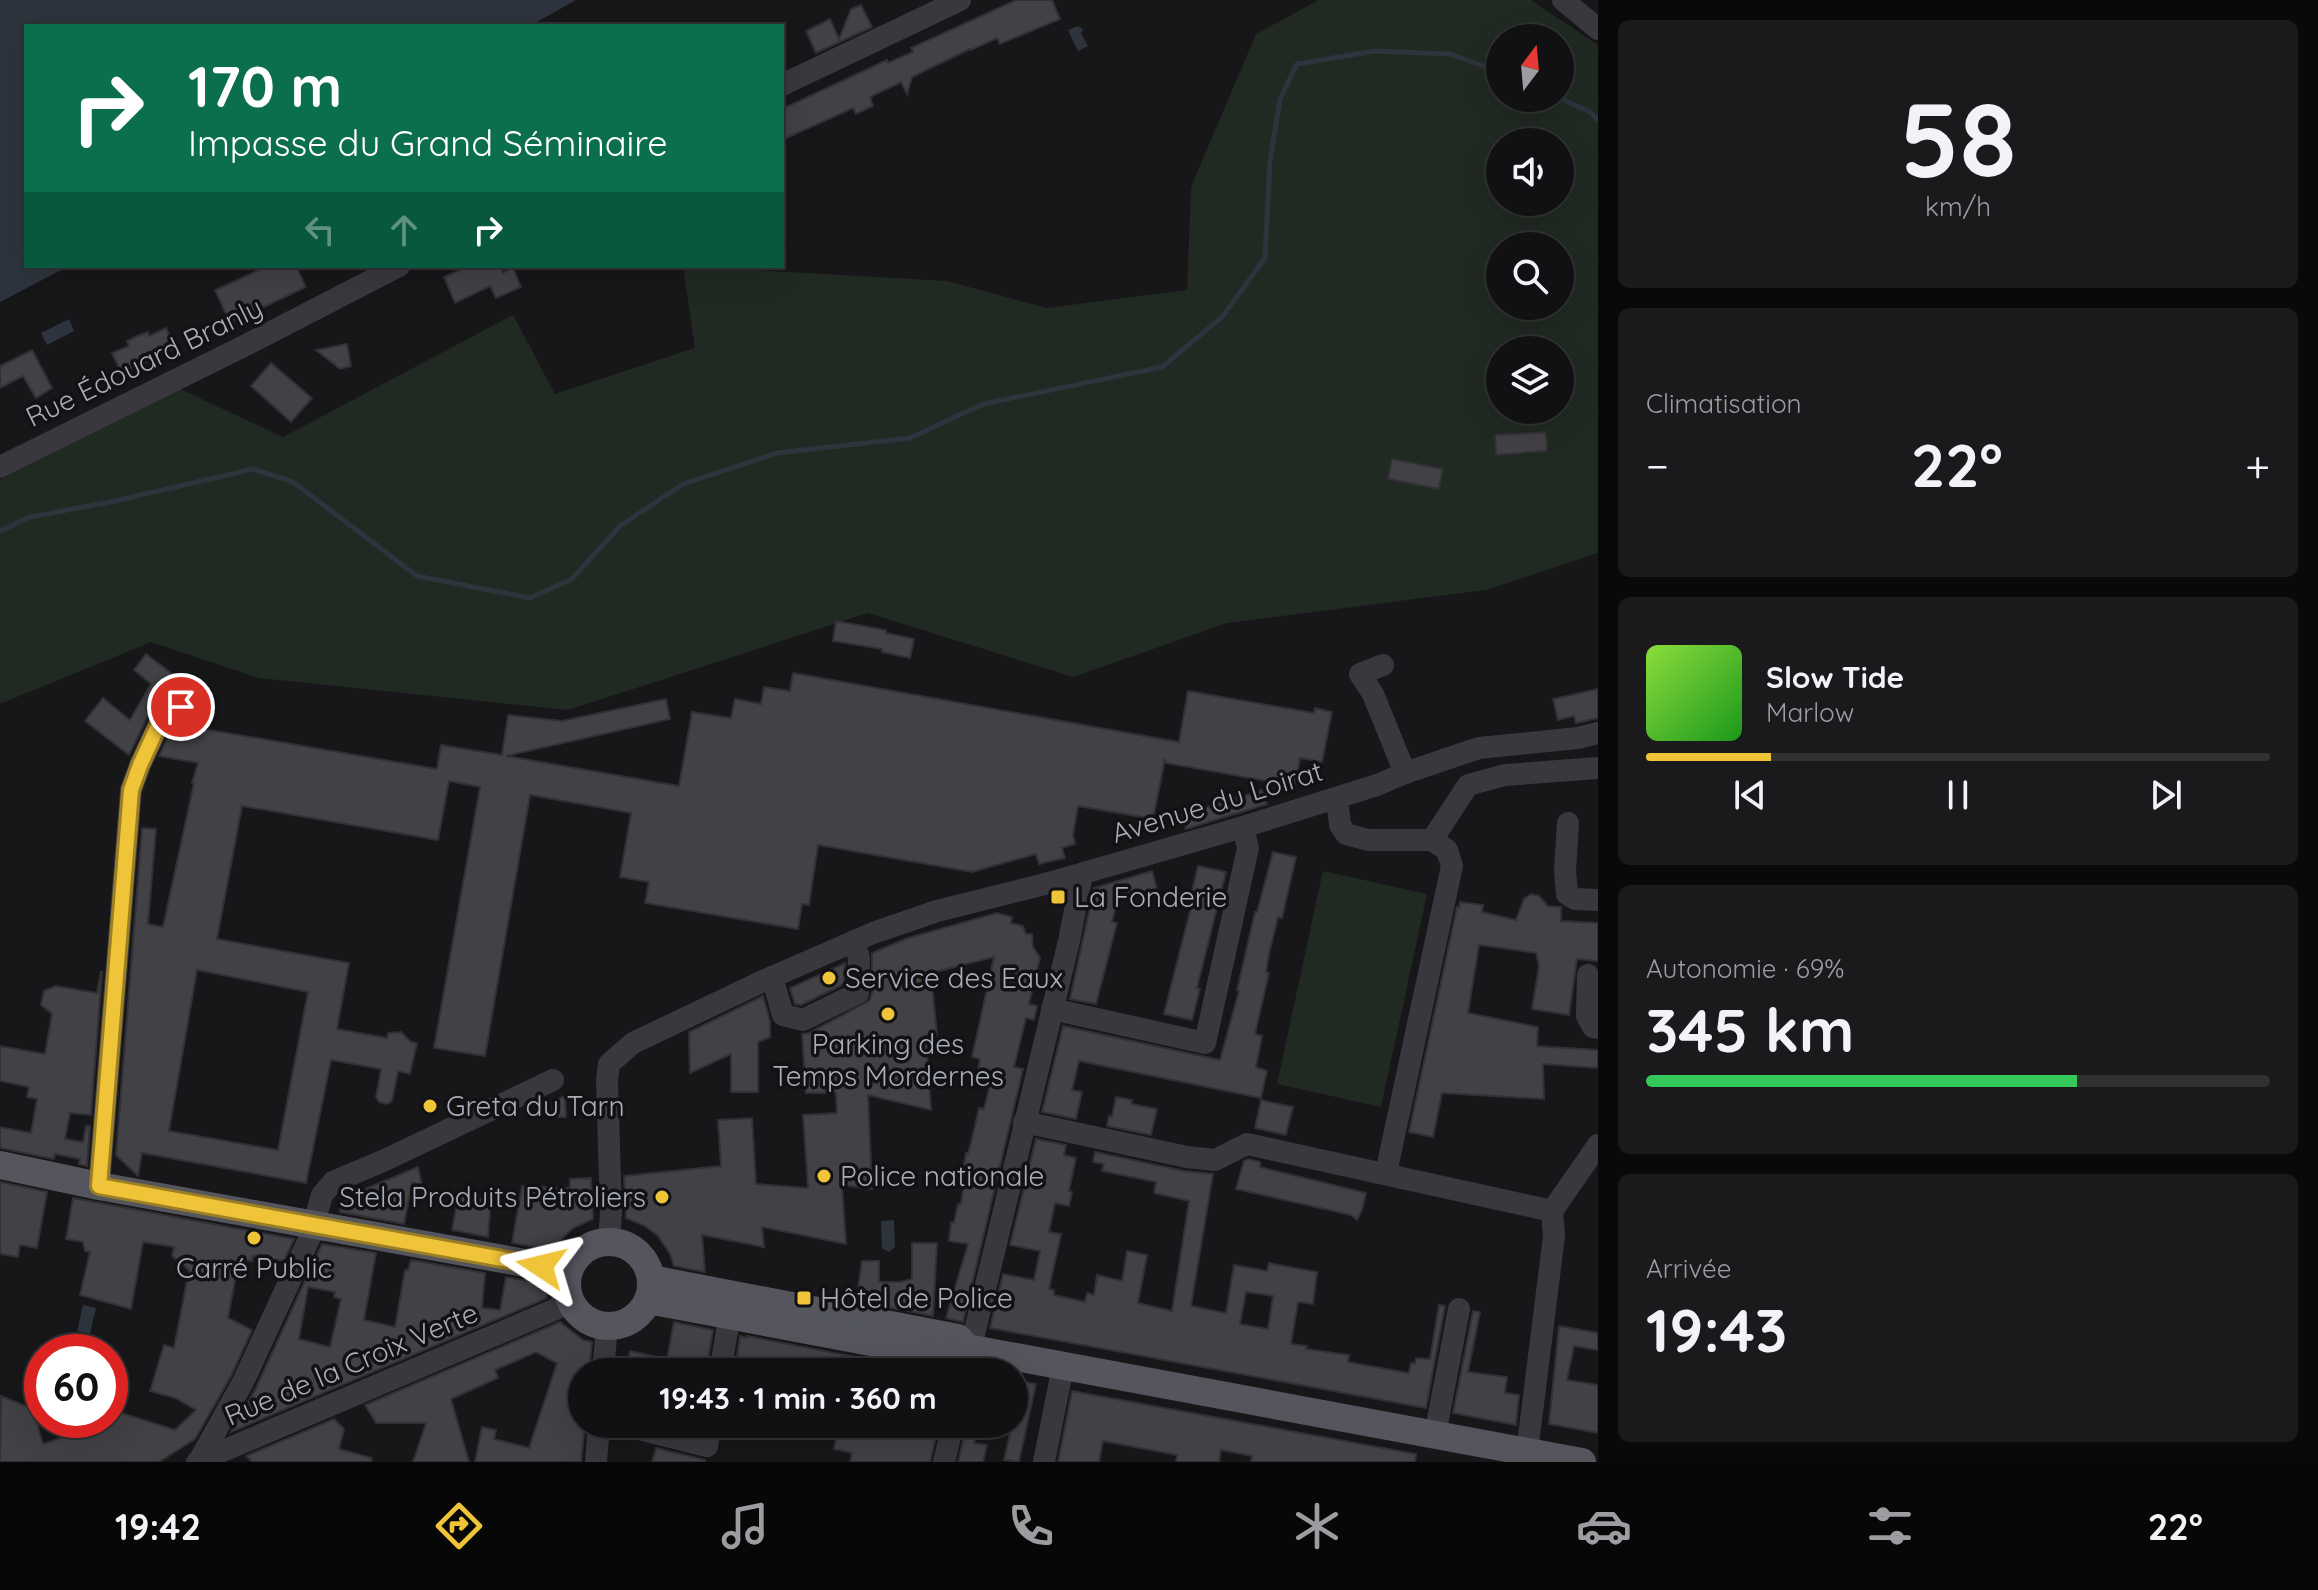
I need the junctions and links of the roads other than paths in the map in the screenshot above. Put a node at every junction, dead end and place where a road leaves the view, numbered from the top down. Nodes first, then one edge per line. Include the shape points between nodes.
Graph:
1 (960, 0) edge
2 (1563, 0) edge
3 (1597, 27) edge
4 (784, 84) edge
5 (395, 268) edge
6 (0, 467) edge
7 (1383, 665) dead end
8 (181, 707) dead end
9 (1598, 733) edge
10 (1598, 768) edge
11 (1405, 773) junction
12 (1337, 798) junction
13 (1568, 823) dead end
14 (1243, 827) junction
15 (1432, 840) junction
16 (1082, 874) junction
17 (1598, 900) edge
18 (854, 941) junction
19 (1588, 975) dead end
20 (772, 977) junction
21 (1052, 1009) junction
22 (1598, 1028) edge
23 (553, 1080) dead end
24 (1024, 1122) junction
25 (1598, 1145) edge
26 (0, 1165) edge
27 (1386, 1173) junction
28 (99, 1186) junction
29 (1552, 1211) junction
30 (314, 1225) junction
31 (609, 1242) junction
32 (569, 1284) junction
33 (650, 1290) junction
34 (732, 1305) junction
35 (1459, 1309) dead end
36 (607, 1326) junction
37 (967, 1356) edge
38 (604, 1358) edge
39 (723, 1358) edge
40 (1063, 1366) junction
41 (1435, 1435) junction
42 (598, 1438) edge
43 (675, 1438) edge
44 (708, 1438) edge
45 (950, 1438) edge
46 (1524, 1457) edge
47 (198, 1462) edge
48 (596, 1462) edge
49 (944, 1462) edge
50 (1044, 1462) edge
51 (1582, 1462) edge

1 - 4 street
2 - 3 street
5 - 6 street, Rue Édouard Branly
7 - 11 street via 1360,674
8 - 28 street via 159,724 131,790
9 - 11 street, Avenue du Loirat via 1479,748
10 - 15 street via 1505,775 1468,785
11 - 12 street, Avenue du Loirat
12 - 14 street, Avenue du Loirat
12 - 15 street via 1346,834 1368,840
13 - 17 street via 1567,894
14 - 16 street, Avenue du Loirat
14 - 21 street via 1248,848 1205,1043
15 - 27 street via 1447,850 1452,866
16 - 18 street, Avenue du Loirat via 937,911
16 - 21 street
18 - 20 street, Avenue du Loirat
18 - 20 street via 858,993 803,1020 783,1015
19 - 22 street via 1587,1016
20 - 31 street, Avenue du Loirat via 633,1043 609,1064
21 - 24 street
23 - 30 street via 333,1182 322,1195
24 - 27 street via 1187,1157 1215,1160 1247,1144
24 - 37 street
25 - 29 street
26 - 28 main road
27 - 29 street
28 - 30 main road
29 - 46 street via 1554,1236
30 - 32 main road
30 - 47 street via 243,1382
31 - 32 main road via 596,1244 575,1259
31 - 33 main road via 642,1258
32 - 36 main road via 574,1308 583,1318
32 - 47 street, Rue de la Croix Verte via 556,1309
33 - 34 main road
33 - 36 main road via 631,1320
34 - 37 main road via 958,1338
34 - 39 street
35 - 41 street
36 - 38 street
37 - 40 main road
40 - 41 main road
40 - 50 street
41 - 46 main road
42 - 48 street
43 - 44 street via 707,1446
45 - 49 street
46 - 51 main road

